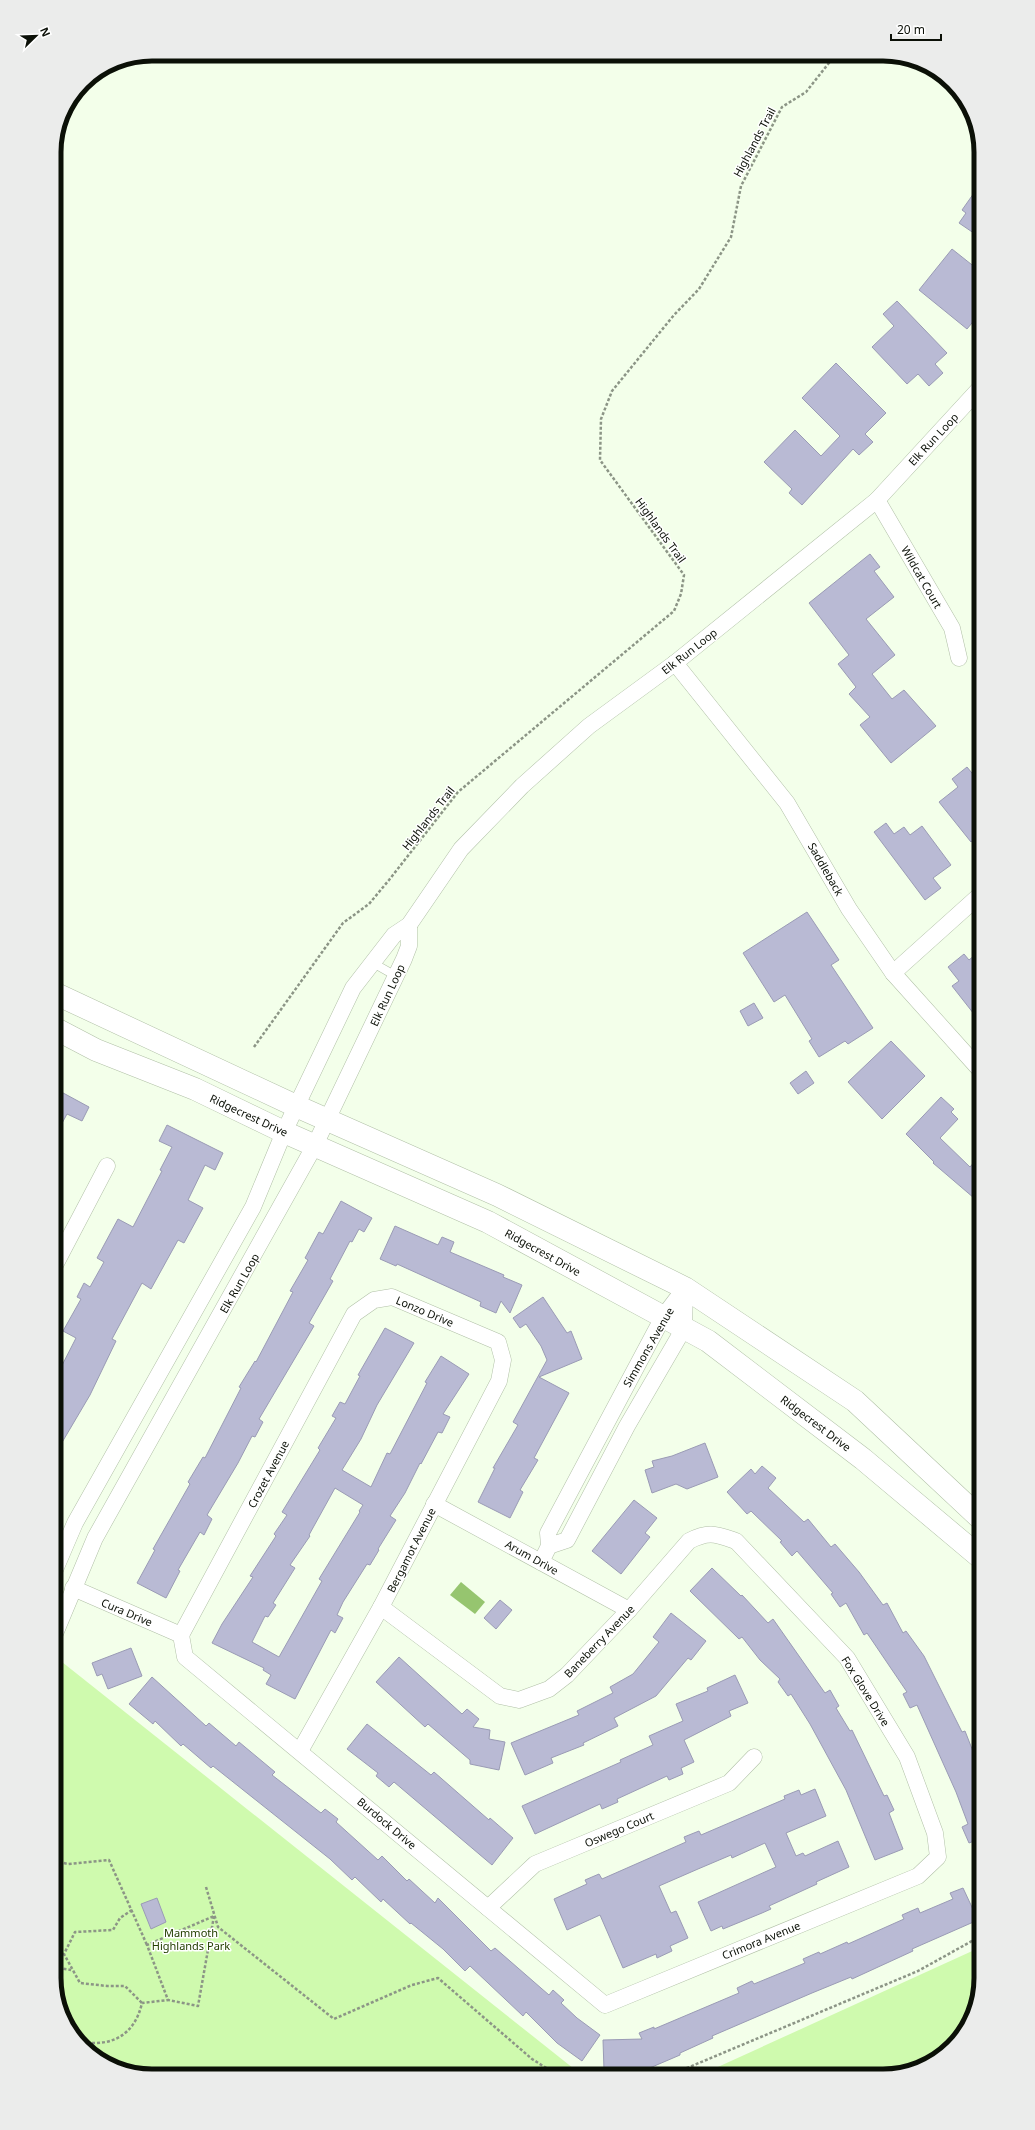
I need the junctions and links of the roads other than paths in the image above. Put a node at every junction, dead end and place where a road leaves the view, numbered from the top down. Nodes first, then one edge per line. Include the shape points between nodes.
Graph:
1 (974, 395) edge
2 (877, 500) junction
3 (959, 658) dead end
4 (675, 663) junction
5 (974, 900) edge
6 (409, 925) junction
7 (373, 963) junction
8 (893, 974) junction
9 (396, 976) junction
10 (61, 996) edge
11 (61, 1032) edge
12 (974, 1063) edge
13 (296, 1106) junction
14 (328, 1120) junction
15 (284, 1132) junction
16 (315, 1146) junction
17 (107, 1166) dead end
18 (61, 1254) edge
19 (685, 1288) junction
20 (354, 1314) joint
21 (663, 1317) junction
22 (684, 1328) junction
23 (498, 1342) joint
24 (434, 1504) junction
25 (974, 1512) edge
26 (702, 1535) joint
27 (549, 1546) junction
28 (974, 1552) edge
29 (61, 1556) edge
30 (541, 1562) junction
31 (73, 1588) junction
32 (381, 1607) junction
33 (629, 1610) junction
34 (61, 1618) edge
35 (181, 1635) junction
36 (300, 1751) junction
37 (754, 1757) dead end
38 (918, 1876) joint
39 (488, 1908) junction
40 (605, 2005) joint

1 - 2 street, Elk Run Loop
2 - 3 street, Wildcat Court via 952,628
2 - 4 street, Elk Run Loop
4 - 6 street, Elk Run Loop via 589,726 522,786 461,849
4 - 8 street, Saddleback via 787,803 849,910
5 - 8 street
6 - 7 street, Elk Run Loop via 394,934
6 - 9 street, Elk Run Loop via 409,946
7 - 9 lane
7 - 13 street, Elk Run Loop via 353,988
8 - 12 street, Saddleback
9 - 14 street, Elk Run Loop
10 - 13 street
11 - 15 street, Ridgecrest Drive via 96,1050 194,1089
13 - 14 street
13 - 15 street, Elk Run Loop
14 - 16 street, Elk Run Loop
14 - 19 street via 497,1195
15 - 16 street, Ridgecrest Drive
15 - 29 street, Elk Run Loop via 253,1207 79,1516
16 - 21 street, Ridgecrest Drive via 488,1222
16 - 31 street, Elk Run Loop via 94,1538
17 - 18 street
19 - 21 street, Simmons Avenue
19 - 22 street, Simmons Avenue
19 - 25 street via 855,1401
20 - 23 street, Lonzo Drive via 374,1300 392,1297
20 - 35 street, Crozet Avenue
21 - 22 street, Ridgecrest Drive
21 - 27 street, Simmons Avenue via 548,1532
22 - 27 street, Simmons Avenue via 627,1426 567,1540
22 - 28 street, Ridgecrest Drive via 708,1342 863,1459
23 - 24 street, Bergamot Avenue via 503,1360 499,1381
24 - 30 street, Arum Drive
24 - 32 street, Bergamot Avenue
26 - 33 street, Baneberry Avenue via 689,1541 682,1548
26 - 38 street, Fox Glove Drive via 713,1533 736,1541 847,1658 907,1757 935,1833 938,1857
27 - 30 street, Simmons Avenue
30 - 33 street, Arum Drive
31 - 34 street, Elk Run Loop
31 - 35 street, Cura Drive
32 - 33 street, Baneberry Avenue via 500,1696 519,1700 549,1689 567,1675
32 - 36 street, Bergamot Avenue
35 - 36 street, Burdock Drive via 185,1657
36 - 39 street, Burdock Drive
37 - 39 street, Oswego Court via 728,1783 535,1864
38 - 40 street, Crimora Avenue
39 - 40 street, Burdock Drive

